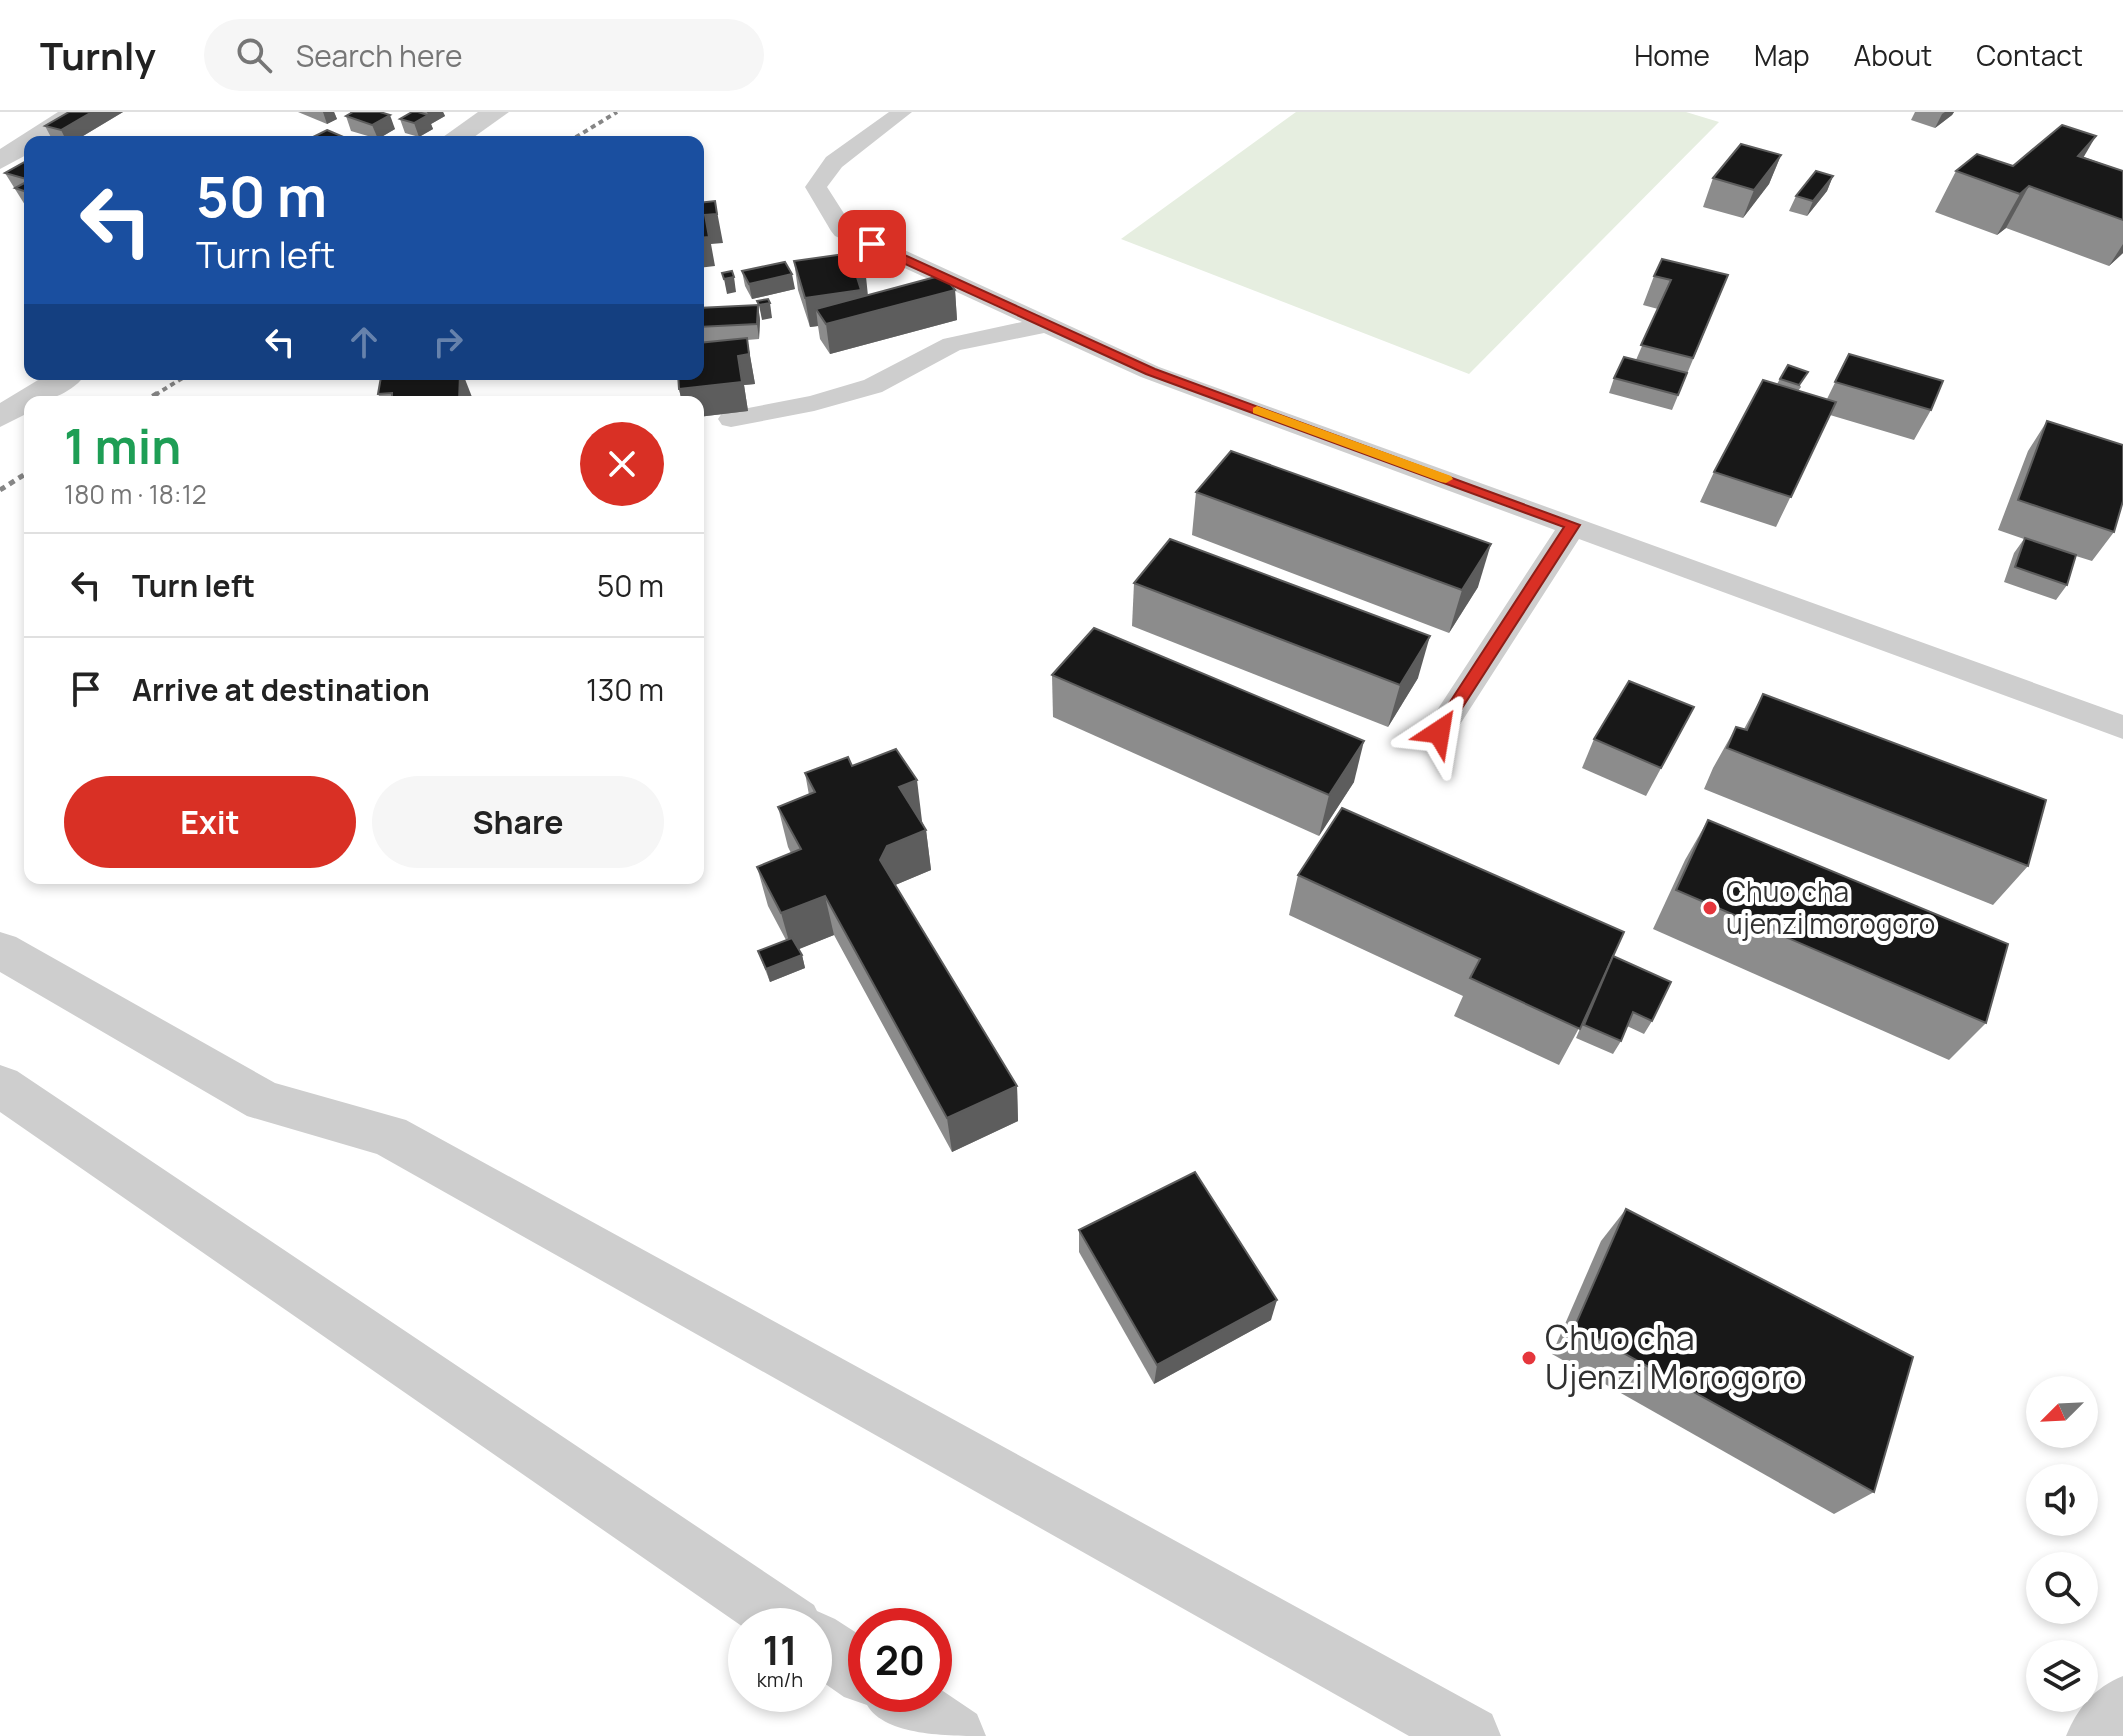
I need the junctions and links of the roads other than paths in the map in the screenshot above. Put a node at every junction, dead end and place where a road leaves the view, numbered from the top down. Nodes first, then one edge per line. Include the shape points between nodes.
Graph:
1 (75, 112) edge
2 (902, 112) edge
3 (487, 114) edge
4 (38, 136) edge
5 (457, 136) edge
6 (24, 145) edge
7 (0, 161) edge
8 (1045, 325) junction
9 (60, 380) edge
10 (34, 396) edge
11 (24, 402) edge
12 (0, 417) edge
13 (731, 419) dead end
14 (1573, 525) junction
15 (2123, 727) edge
16 (1439, 732) dead end
17 (0, 950) edge
18 (0, 1086) edge
19 (767, 1608) edge
20 (2123, 1707) edge
21 (920, 1712) edge
22 (955, 1736) edge
23 (1470, 1736) edge
24 (2097, 1736) edge

1 - 4 street
2 - 8 lane via 834,162 816,187 825,206 843,231
3 - 5 street
6 - 7 street
8 - 13 lane via 952,344 873,386
8 - 14 lane via 1150,372
9 - 10 street
11 - 12 street
14 - 15 lane
14 - 16 lane
17 - 23 street via 264,1101 389,1135
18 - 19 street
20 - 24 street
21 - 22 street

